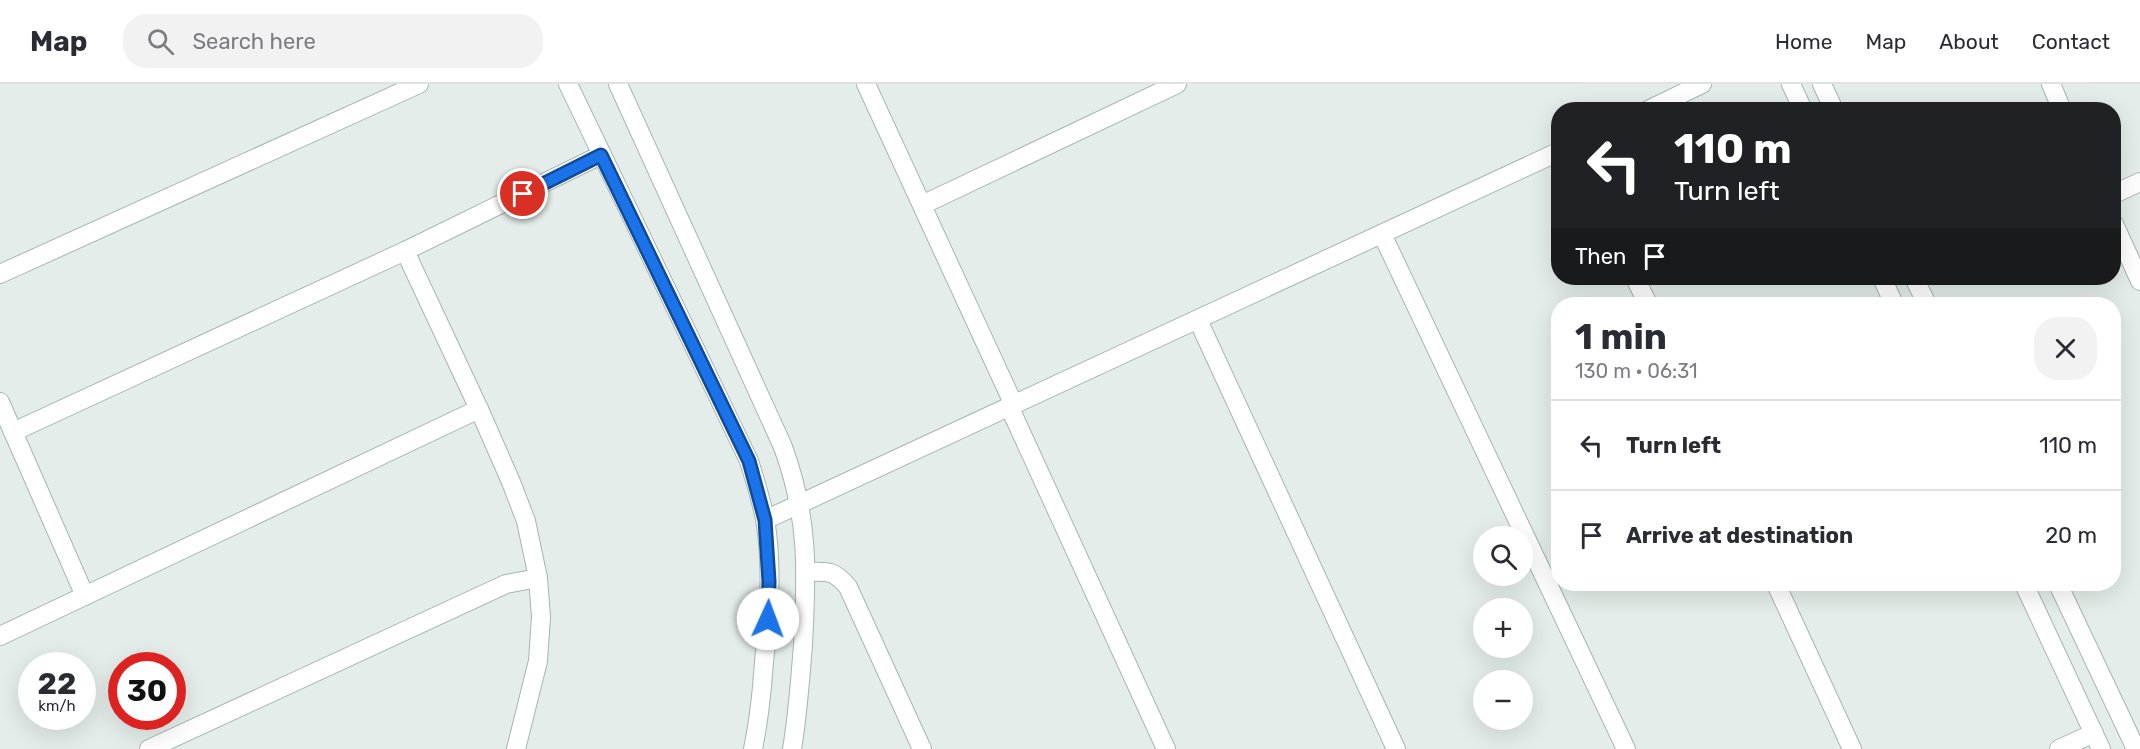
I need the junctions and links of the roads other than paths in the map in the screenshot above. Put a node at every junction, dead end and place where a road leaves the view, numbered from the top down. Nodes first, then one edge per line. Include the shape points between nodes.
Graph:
1 (419, 84) edge
2 (568, 84) edge
3 (618, 84) edge
4 (866, 84) edge
5 (1177, 84) edge
6 (1702, 84) edge
7 (1791, 84) edge
8 (1822, 84) edge
9 (2051, 84) edge
10 (1665, 102) edge
11 (1799, 102) edge
12 (1830, 102) edge
13 (2059, 102) edge
14 (601, 155) junction
15 (1551, 155) edge
16 (2140, 182) edge
17 (2121, 192) edge
18 (922, 205) junction
19 (1382, 234) junction
20 (2121, 239) edge
21 (405, 251) junction
22 (0, 274) edge
23 (2140, 281) edge
24 (1198, 320) junction
25 (0, 402) edge
26 (1011, 404) junction
27 (479, 409) junction
28 (13, 432) junction
29 (801, 504) junction
30 (765, 520) junction
31 (806, 572) junction
32 (538, 578) junction
33 (1551, 591) edge
34 (1551, 591) edge
35 (1779, 591) edge
36 (2027, 591) edge
37 (2061, 591) edge
38 (85, 596) junction
39 (0, 636) edge
40 (2098, 741) edge
41 (149, 749) edge
42 (516, 749) edge
43 (753, 749) edge
44 (792, 749) edge
45 (922, 749) edge
46 (1166, 749) edge
47 (1396, 749) edge
48 (1626, 749) edge
49 (1852, 749) edge
50 (2059, 749) edge
51 (2136, 749) edge

1 - 22 street
2 - 14 street
3 - 29 street via 783,447
4 - 18 street
5 - 18 street
6 - 10 street
7 - 11 street
8 - 12 street
9 - 13 street
14 - 21 street
14 - 30 street via 749,461
15 - 19 street
16 - 17 street
18 - 26 street
19 - 24 street
19 - 33 street
20 - 23 street
21 - 27 street
21 - 28 street
24 - 26 street
24 - 47 street
25 - 28 street
26 - 29 street
26 - 46 street
27 - 32 street via 526,520
27 - 38 street
28 - 38 street
29 - 30 street
29 - 31 street
30 - 43 street via 769,601 759,722
31 - 44 street via 798,716
31 - 45 street via 832,572 848,587
32 - 41 street via 506,584
32 - 42 street via 538,661
34 - 48 street
35 - 49 street
36 - 40 street
37 - 51 street
38 - 39 street
40 - 50 street

